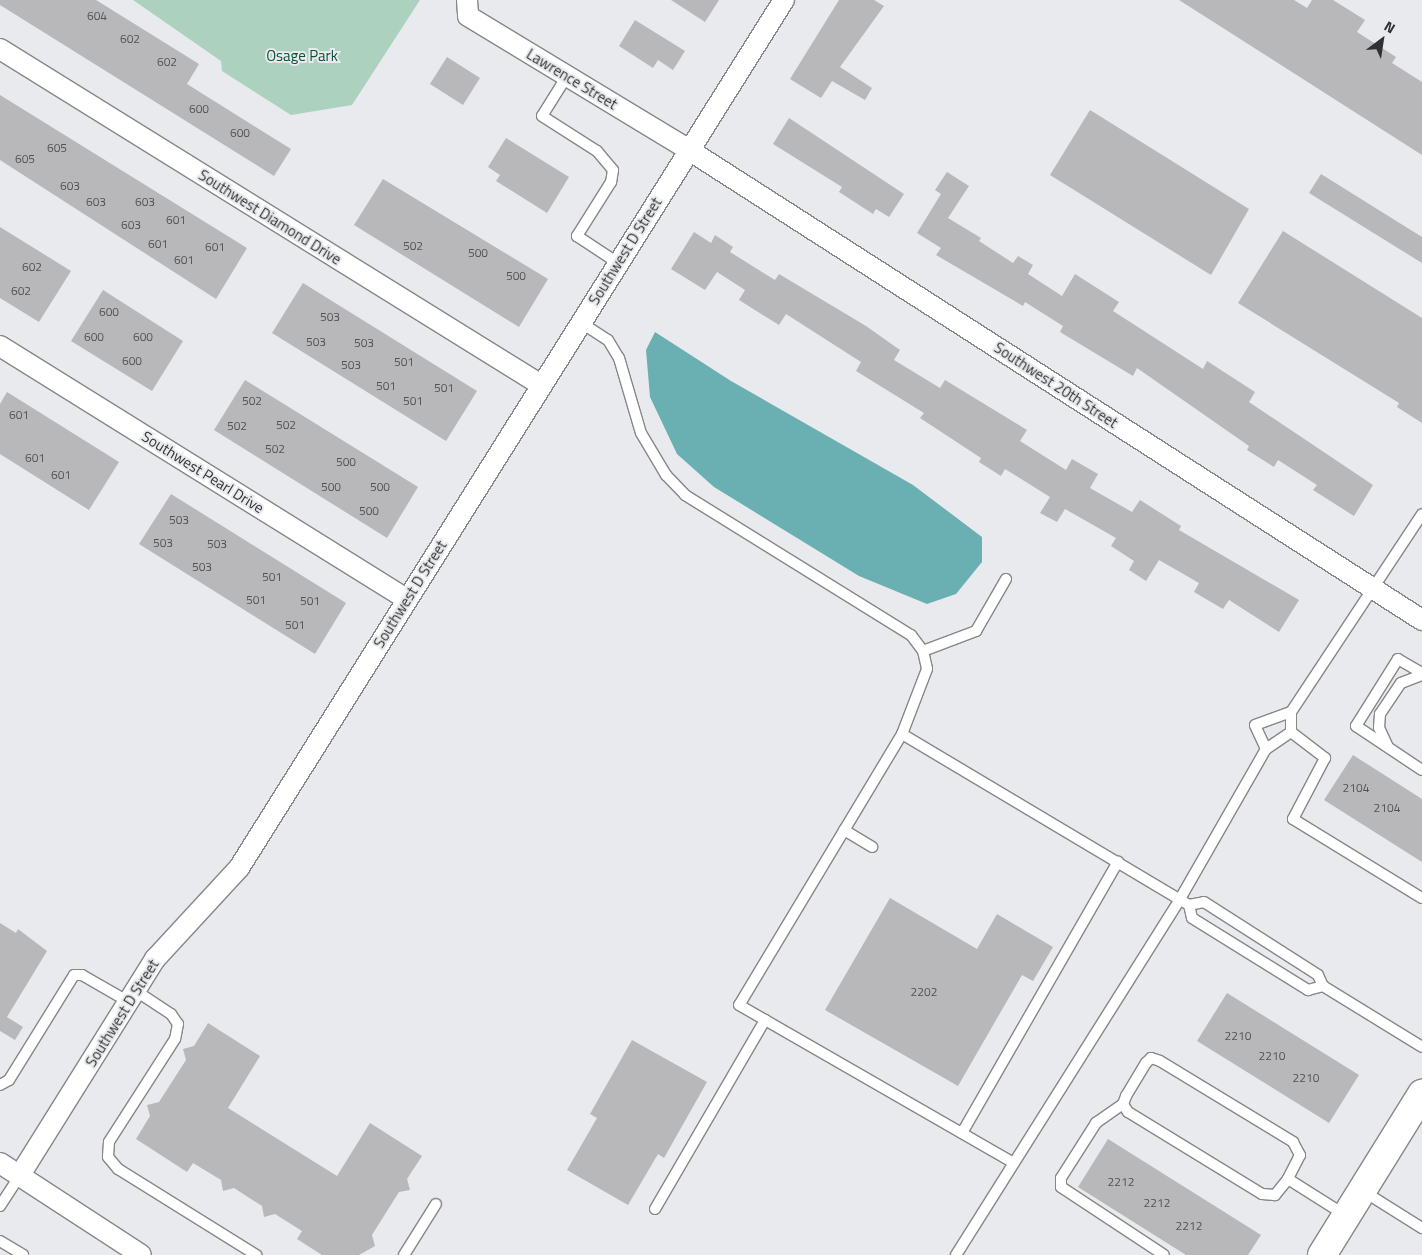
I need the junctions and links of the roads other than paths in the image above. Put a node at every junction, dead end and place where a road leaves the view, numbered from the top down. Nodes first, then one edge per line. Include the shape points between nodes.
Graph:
1 (467, 0) edge
2 (784, 0) edge
3 (0, 49) edge
4 (567, 76) junction
5 (689, 150) junction
6 (618, 263) junction
7 (580, 322) junction
8 (0, 346) edge
9 (541, 385) junction
10 (1422, 514) edge
11 (1006, 579) dead end
12 (1372, 588) junction
13 (406, 599) junction
14 (1422, 620) edge
15 (923, 652) junction
16 (1422, 674) edge
17 (1291, 712) junction
18 (1291, 732) junction
19 (902, 734) junction
20 (1388, 748) junction
21 (1266, 749) junction
22 (1422, 770) edge
23 (844, 830) junction
24 (872, 847) dead end
25 (1118, 862) junction
26 (1422, 898) edge
27 (1180, 899) junction
28 (1190, 905) junction
29 (1323, 986) junction
30 (133, 996) junction
31 (765, 1020) junction
32 (1422, 1047) edge
33 (0, 1086) edge
34 (1422, 1094) edge
35 (1124, 1104) junction
36 (962, 1133) junction
37 (0, 1163) edge
38 (1014, 1163) junction
39 (20, 1175) junction
40 (1288, 1179) junction
41 (1362, 1190) junction
42 (436, 1204) dead end
43 (0, 1206) edge
44 (655, 1209) dead end
45 (1346, 1216) junction
46 (1422, 1228) edge
47 (0, 1241) edge
48 (22, 1255) edge
49 (141, 1255) edge
50 (256, 1255) edge
51 (404, 1255) edge
52 (956, 1255) edge
53 (1164, 1255) edge
54 (1322, 1255) edge

1 - 4 street, Lawrence Street via 468,16
2 - 5 street, Southwest D Street
3 - 9 street, Southwest Diamond Drive
4 - 5 street, Lawrence Street
4 - 6 lane via 542,116 608,161 611,182 577,236
5 - 6 street, Southwest D Street
5 - 12 street, Southwest 20th Street
6 - 7 street, Southwest D Street
7 - 9 street, Southwest D Street
7 - 15 lane via 608,340 619,358 641,433 666,475 685,495 911,635
8 - 13 street, Southwest Pearl Drive
9 - 13 street, Southwest D Street
10 - 12 lane
11 - 15 lane via 976,631
12 - 14 street, Southwest 20th Street
12 - 17 lane
13 - 30 street, Southwest D Street via 239,868 155,959
15 - 19 lane via 927,669
16 - 20 lane via 1401,683 1380,714 1379,728
16 - 20 lane via 1398,659 1356,726
17 - 18 lane
17 - 21 lane via 1255,725
18 - 21 lane
18 - 26 lane via 1325,758 1293,819
19 - 23 lane
19 - 25 lane
20 - 22 lane
21 - 27 lane
23 - 24 lane
23 - 31 lane via 739,1005
25 - 27 lane
25 - 36 lane
27 - 28 lane
27 - 38 lane
28 - 29 lane via 1204,902 1318,975
28 - 29 lane via 1192,918 1308,990
29 - 32 lane
30 - 33 lane via 82,975 74,975 9,1080
30 - 39 street, Southwest D Street
30 - 50 lane via 171,1014 178,1024 175,1039 109,1142 108,1157 118,1169
31 - 36 lane
31 - 44 lane
34 - 41 main road
35 - 40 lane via 1128,1112 1262,1194 1275,1195
35 - 40 lane via 1146,1063 1151,1058 1160,1061 1293,1142 1300,1155
35 - 53 lane via 1096,1123 1061,1178 1061,1187
36 - 38 lane
37 - 39 street
38 - 52 lane
39 - 43 lane
39 - 49 street
40 - 45 lane
41 - 45 main road
41 - 46 lane
42 - 51 lane
45 - 54 main road
47 - 48 lane

